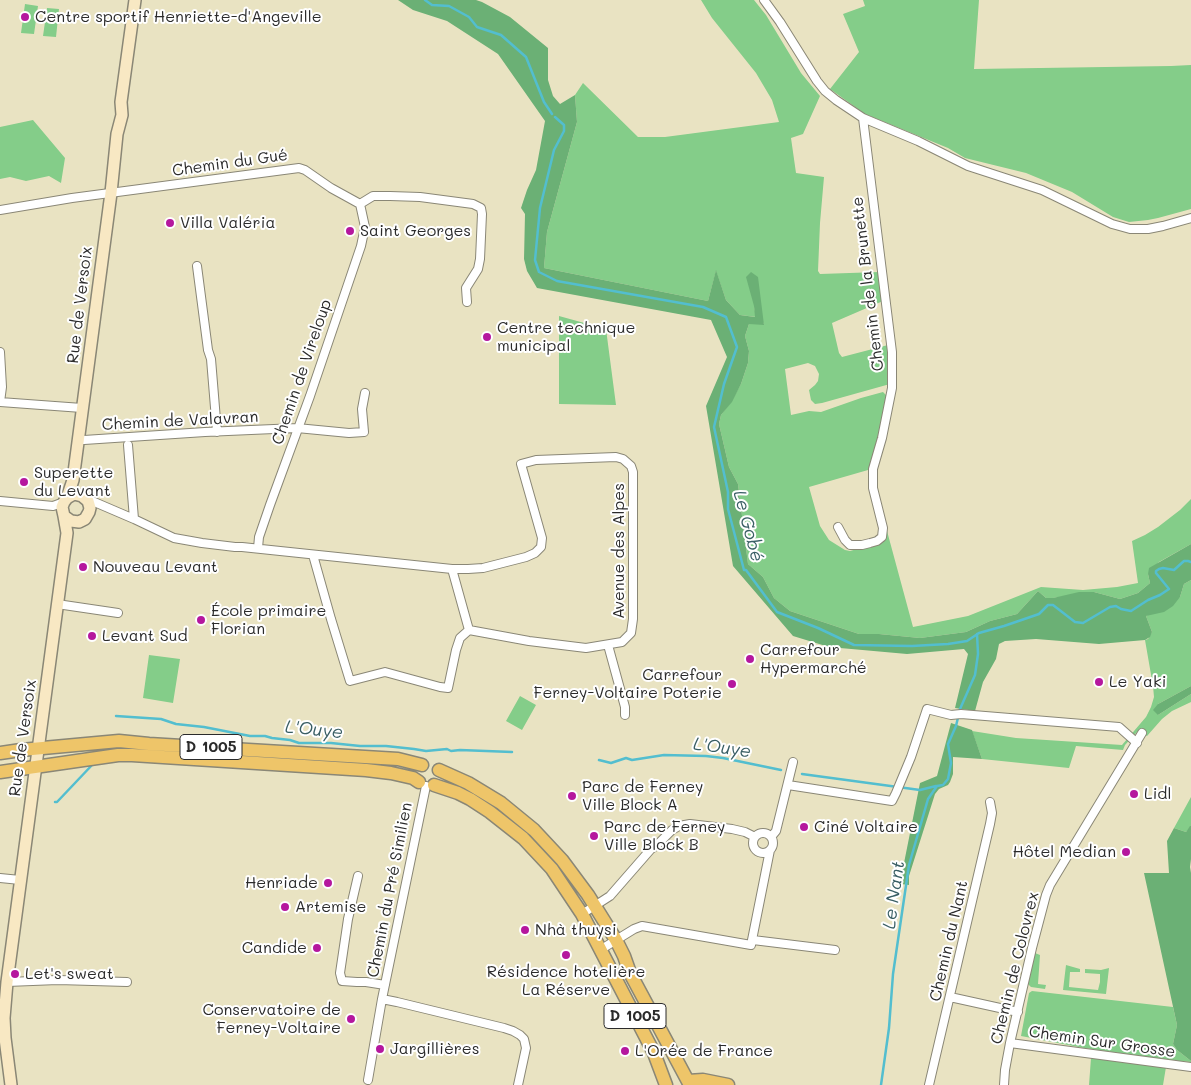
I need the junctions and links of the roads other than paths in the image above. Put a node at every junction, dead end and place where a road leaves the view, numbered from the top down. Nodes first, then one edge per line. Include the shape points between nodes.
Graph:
1 (135, 0) edge
2 (764, 0) edge
3 (862, 118) junction
4 (111, 193) junction
5 (360, 204) junction
6 (0, 210) edge
7 (1191, 218) edge
8 (197, 266) dead end
9 (467, 302) dead end
10 (0, 352) edge
11 (365, 393) dead end
12 (0, 402) edge
13 (82, 408) junction
14 (297, 428) junction
15 (217, 432) junction
16 (78, 439) junction
17 (128, 445) dead end
18 (73, 480) junction
19 (83, 497) junction
20 (0, 501) edge
21 (62, 507) junction
22 (109, 508) junction
23 (83, 519) junction
24 (134, 519) junction
25 (838, 527) dead end
26 (67, 533) junction
27 (258, 548) junction
28 (313, 555) junction
29 (452, 569) junction
30 (58, 604) junction
31 (118, 612) dead end
32 (469, 630) junction
33 (608, 645) junction
34 (625, 714) dead end
35 (1142, 733) dead end
36 (1137, 743) junction
37 (38, 749) junction
38 (0, 753) edge
39 (793, 762) dead end
40 (422, 765) junction
41 (36, 766) junction
42 (439, 770) junction
43 (0, 772) edge
44 (426, 784) junction
45 (788, 785) junction
46 (990, 802) dead end
47 (755, 837) junction
48 (771, 837) junction
49 (770, 850) junction
50 (358, 876) dead end
51 (0, 878) edge
52 (20, 880) junction
53 (595, 906) junction
54 (582, 914) junction
55 (616, 940) junction
56 (752, 942) junction
57 (600, 950) junction
58 (835, 950) dead end
59 (7, 982) junction
60 (126, 982) dead end
61 (385, 984) junction
62 (950, 996) junction
63 (382, 999) junction
64 (1018, 1012) junction
65 (1010, 1043) junction
66 (4, 1067) edge
67 (1191, 1067) edge
68 (368, 1080) dead end
69 (689, 1083) edge
70 (11, 1085) edge
71 (518, 1085) edge
72 (666, 1085) edge
73 (728, 1085) edge
74 (929, 1085) edge
75 (1004, 1085) edge

1 - 4 main road, Rue de Versoix
2 - 3 street via 825,91
3 - 7 street via 968,166 1042,190 1112,224 1148,229
3 - 25 street, Chemin de la Brunette via 891,344 892,388 873,469 882,537 862,545 850,544
4 - 5 street, Chemin du Gué via 299,168
4 - 6 street, Chemin du Gué
4 - 13 main road, Rue de Versoix
5 - 9 street via 373,196 400,196 473,204 481,208 480,259 478,269 466,288
5 - 14 street, Chemin de Vireloup via 365,227 361,246
8 - 15 street via 211,359
10 - 12 street
11 - 14 street, Chemin de Valavran via 362,410 364,432
12 - 13 street
13 - 16 main road, Rue de Versoix
14 - 15 street, Chemin de Valavran
14 - 27 street, Chemin de Vireloup
15 - 16 street, Chemin de Valavran
16 - 18 main road, Rue de Versoix
17 - 24 street
18 - 19 main road
18 - 21 main road, Rue de Versoix
19 - 21 main road via 74,494
19 - 22 street, Avenue des Alpes
19 - 23 main road via 89,504 89,512
20 - 21 street
21 - 23 main road via 71,521
21 - 26 main road, Rue de Versoix
22 - 23 street via 98,509
22 - 24 street, Avenue des Alpes
23 - 26 main road
24 - 27 street, Avenue des Alpes via 174,538
26 - 30 main road, Rue de Versoix
27 - 28 street, Avenue des Alpes
28 - 29 street, Avenue des Alpes
28 - 32 street via 350,681 385,672 448,688 460,638
29 - 32 street
29 - 33 street, Avenue des Alpes via 482,568 526,557 541,547 542,538 521,464 536,460 623,459 632,466 633,472 633,619 631,633 622,642
30 - 31 street
30 - 37 main road, Rue de Versoix
32 - 33 street, Avenue des Alpes via 577,648
33 - 34 street
35 - 36 street, Chemin de Colovrex
36 - 45 street via 1119,727 951,715 927,709 892,801
36 - 64 street, Chemin de Colovrex via 1050,885
37 - 38 main road, D 1005
37 - 40 main road, D 1005 via 119,741 398,759
37 - 41 main road, Rue de Versoix
39 - 45 street
40 - 42 main road, D 1005 via 433,763
40 - 44 main road via 416,775
41 - 43 main road, D 1005
41 - 44 main road, D 1005 via 132,755 366,770 391,773
41 - 52 main road, Rue de Versoix
42 - 44 main road via 440,779
42 - 53 main road, D 1005 via 486,793 514,812 551,847
44 - 54 main road, D 1005 via 452,790 470,799 516,832 552,869
44 - 61 street, Chemin du Pré Similien
45 - 48 street via 776,831
46 - 62 street, Chemin du Nant via 990,824
47 - 48 street via 762,833
47 - 49 street via 753,845 758,852
47 - 53 street via 732,830 690,824 679,826 652,848 614,892
48 - 49 street via 773,845
49 - 56 street
50 - 61 street via 340,973 342,980
51 - 52 street
52 - 59 main road, Rue de Versoix
53 - 54 street
53 - 55 main road, D 1005
54 - 57 main road, D 1005
55 - 56 street via 642,926
55 - 57 street
55 - 69 main road, D 1005
56 - 58 street
57 - 72 main road, D 1005 via 654,1053
59 - 60 street
59 - 66 main road, Rue de Versoix
61 - 63 street, Chemin du Pré Similien
62 - 64 street
62 - 74 street, Chemin du Nant
63 - 68 street, Chemin du Pré Similien
63 - 71 street via 504,1028 520,1035 526,1048
64 - 65 street, Chemin de Colovrex
65 - 67 street, Chemin Sur Grosse
65 - 75 street, Chemin de Colovrex
66 - 70 main road, Rue de Versoix
69 - 73 main road, D 1005 via 703,1080

